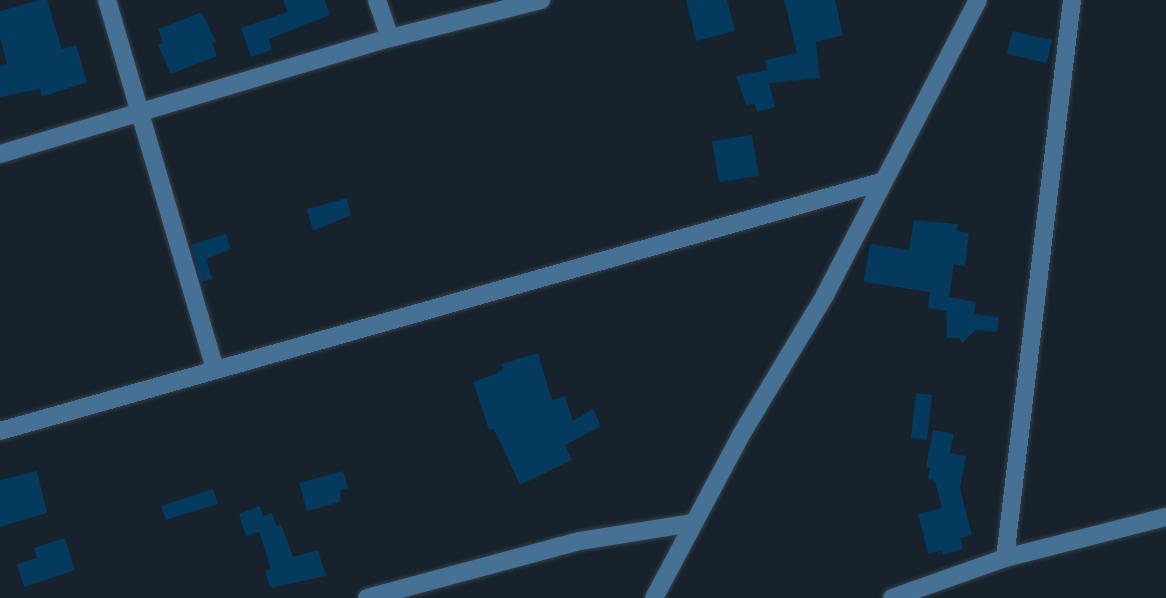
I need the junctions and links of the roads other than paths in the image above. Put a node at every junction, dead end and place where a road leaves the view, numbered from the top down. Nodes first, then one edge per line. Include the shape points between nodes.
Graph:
1 (107, 0) edge
2 (377, 0) edge
3 (541, 0) edge
4 (978, 0) edge
5 (1072, 0) edge
6 (390, 38) junction
7 (141, 112) junction
8 (0, 154) edge
9 (881, 182) junction
10 (215, 369) junction
11 (0, 431) edge
12 (1166, 517) edge
13 (692, 523) junction
14 (1005, 558) junction
15 (367, 598) edge
16 (654, 598) edge
17 (892, 598) edge

1 - 7 street
2 - 6 street
3 - 6 street
4 - 9 street
5 - 14 street
6 - 7 street
7 - 8 street
7 - 10 street
9 - 10 street
9 - 13 street via 825,295
10 - 11 street
12 - 14 street
13 - 15 street via 580,541
13 - 16 street
14 - 17 street

